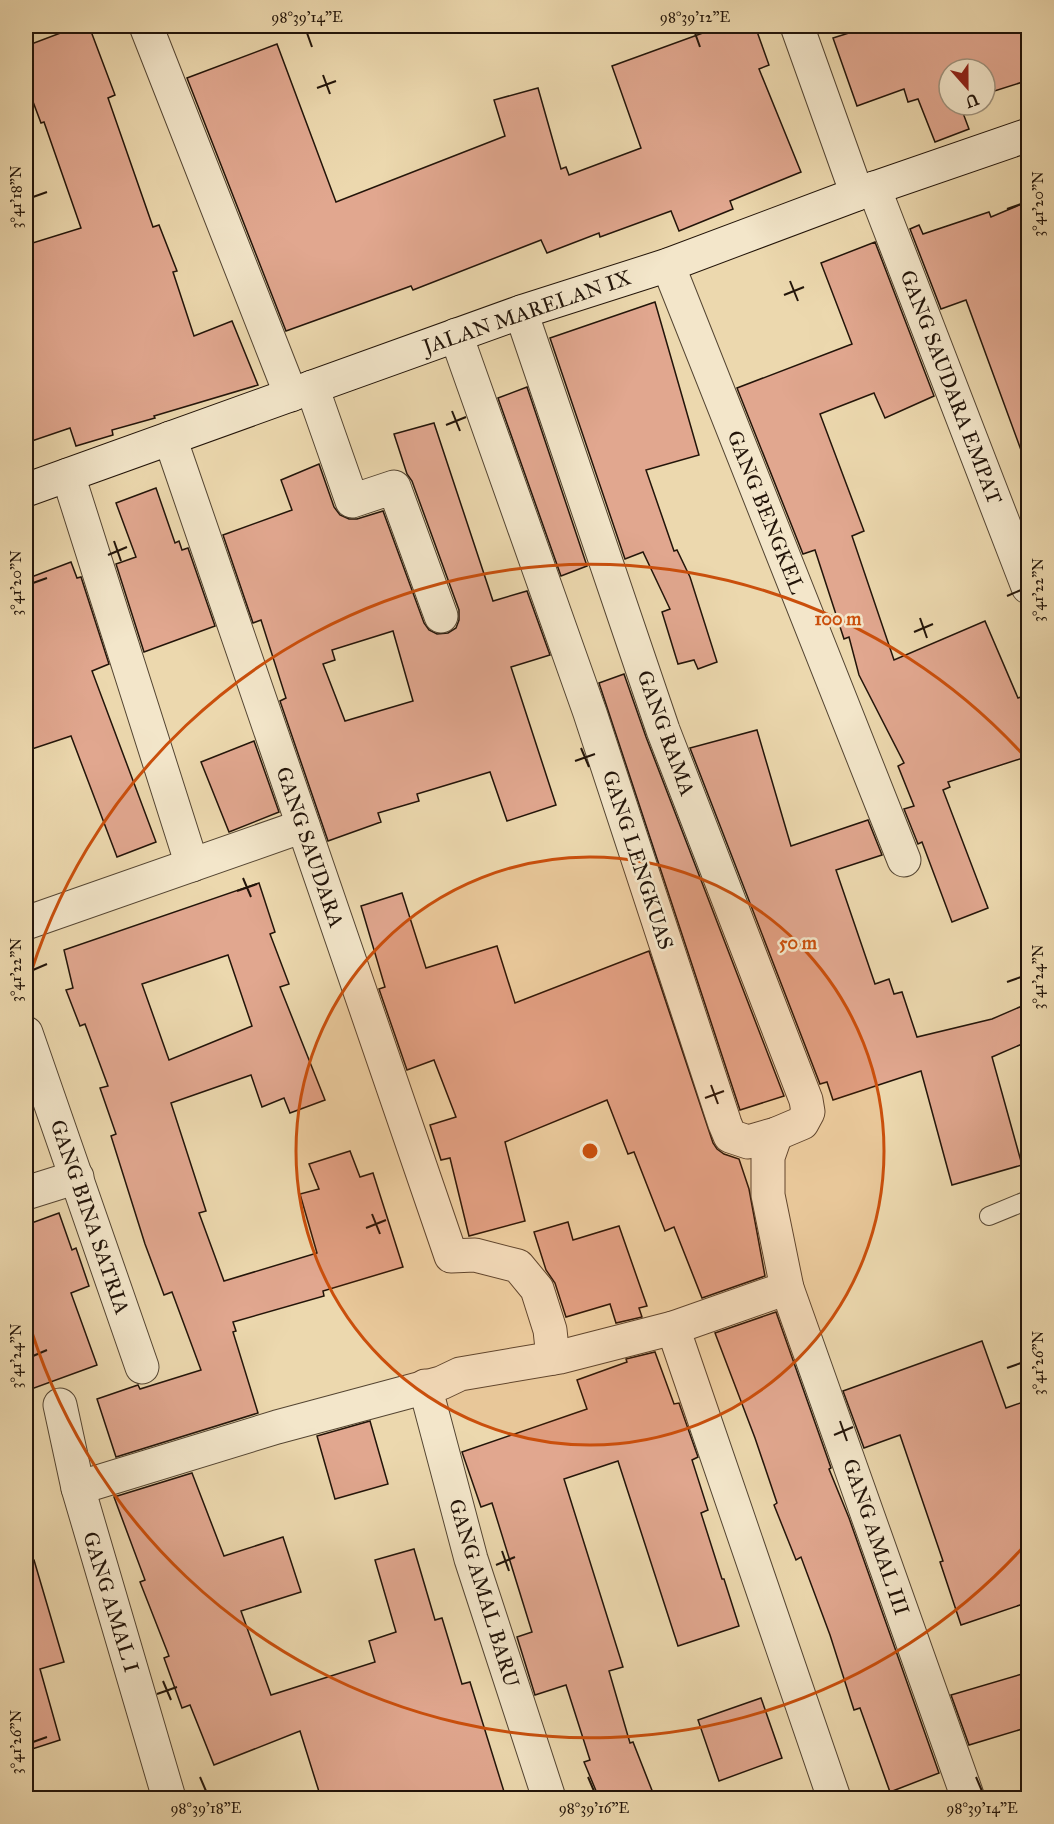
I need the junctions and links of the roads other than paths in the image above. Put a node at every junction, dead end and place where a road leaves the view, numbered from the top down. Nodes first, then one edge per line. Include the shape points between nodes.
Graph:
1 (146, 26) edge
2 (797, 26) edge
3 (1029, 135) edge
4 (865, 191) junction
5 (668, 265) junction
6 (521, 312) junction
7 (456, 335) junction
8 (301, 391) junction
9 (170, 438) junction
10 (68, 475) junction
11 (26, 490) edge
12 (1029, 586) edge
13 (441, 616) dead end
14 (303, 826) junction
15 (904, 860) dead end
16 (192, 865) junction
17 (26, 923) edge
18 (26, 1032) edge
19 (776, 1134) junction
20 (77, 1177) junction
21 (26, 1193) edge
22 (1029, 1200) edge
23 (989, 1216) dead end
24 (787, 1288) junction
25 (674, 1328) junction
26 (553, 1358) junction
27 (142, 1367) dead end
28 (425, 1386) junction
29 (60, 1405) dead end
30 (78, 1488) junction
31 (170, 1798) edge
32 (549, 1798) edge
33 (834, 1798) edge
34 (968, 1798) edge

1 - 8 street
2 - 4 street, GANG SAUDARA EMPAT
3 - 4 street, JALAN MARELAN IX
4 - 5 street, JALAN MARELAN IX
4 - 12 street, GANG SAUDARA EMPAT
5 - 6 street, JALAN MARELAN IX
5 - 15 street, GANG BENGKEL
6 - 7 street, JALAN MARELAN IX
6 - 19 street, GANG RAMA via 663,730 806,1100 808,1112 802,1123
7 - 8 street, JALAN MARELAN IX
7 - 19 street, GANG LENGKUAS via 590,713 725,1124 730,1136 748,1142
8 - 9 street, JALAN MARELAN IX
8 - 13 street via 352,501 394,487
9 - 10 street, JALAN MARELAN IX
9 - 14 street, GANG SAUDARA
10 - 11 street, JALAN MARELAN IX
10 - 16 street
14 - 16 street
14 - 26 street, GANG SAUDARA via 451,1256 475,1255 518,1266 537,1289 550,1330
16 - 17 street
18 - 20 street, GANG BINA SATRIA
19 - 24 street, GANG AMAL III via 768,1157 768,1196
20 - 21 street
20 - 27 street, GANG BINA SATRIA
22 - 23 lane
24 - 25 street
24 - 34 street, GANG AMAL III
25 - 26 street
25 - 33 street
26 - 28 street via 460,1374
28 - 30 street
28 - 32 street, GANG AMAL BARU via 471,1559
29 - 30 street, GANG AMAL I
30 - 31 street, GANG AMAL I

